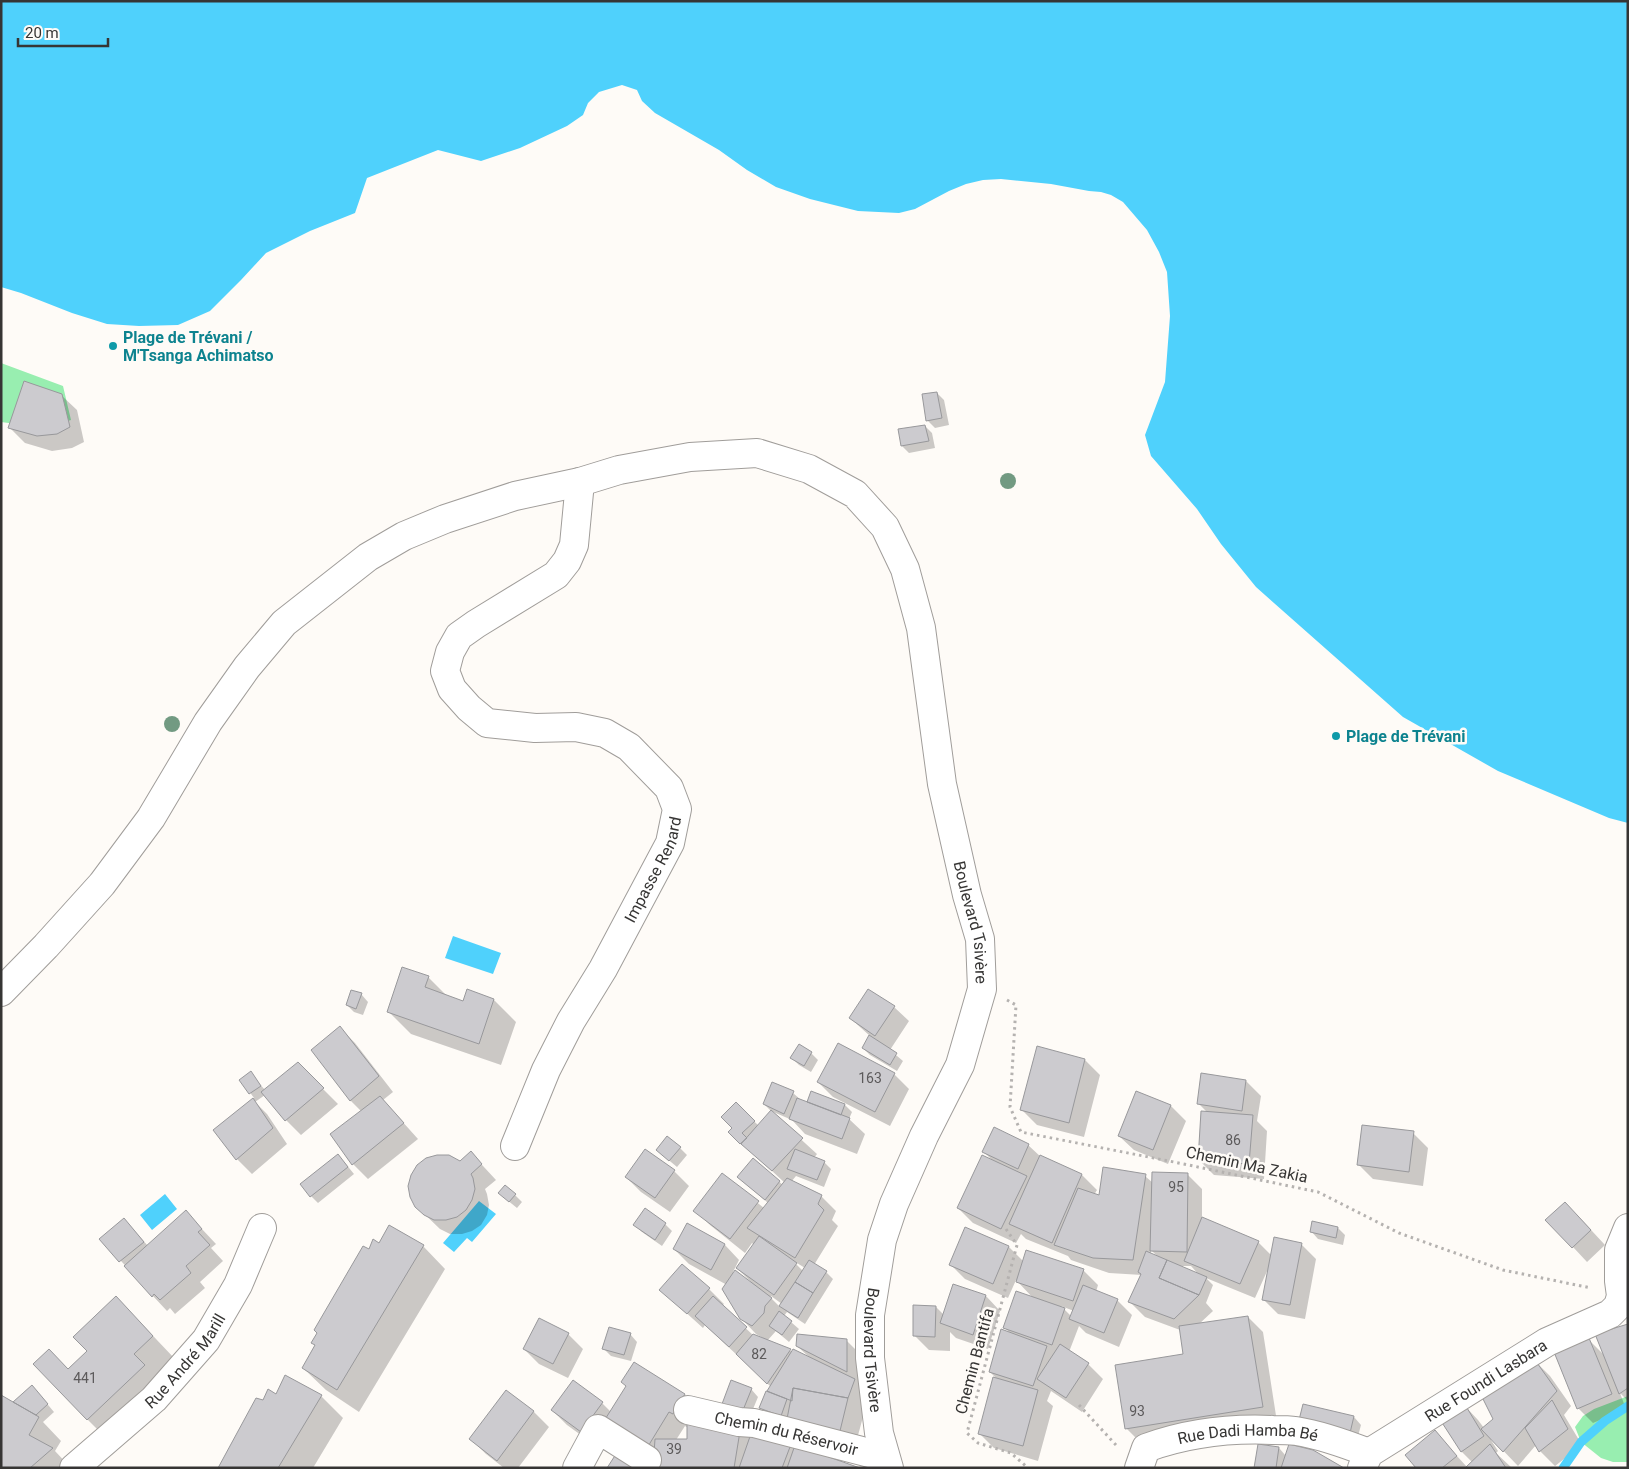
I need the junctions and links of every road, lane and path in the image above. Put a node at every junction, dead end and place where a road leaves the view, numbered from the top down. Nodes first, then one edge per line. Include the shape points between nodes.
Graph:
1 (580, 482) junction
2 (982, 989) junction
3 (1, 992) edge
4 (515, 1146) dead end
5 (262, 1228) dead end
6 (1628, 1228) edge
7 (1006, 1229) dead end
8 (1620, 1300) junction
9 (1079, 1405) dead end
10 (688, 1410) dead end
11 (1117, 1445) dead end
12 (647, 1460) dead end
13 (1365, 1460) edge
14 (887, 1462) edge
15 (74, 1468) edge
16 (576, 1468) edge
17 (1028, 1468) edge
18 (1139, 1468) edge

1 - 2 street, Boulevard Tsivère via 619,470 690,457 757,453 809,469 855,494 885,527 905,569 921,628 942,784 980,939
1 - 3 street, Boulevard Tsivère via 515,496 404,536 368,557 284,624 247,667 208,722 151,818 102,884
1 - 4 street, Impasse Renard via 574,545 567,561 556,575 459,636 445,671 452,689 487,723 535,728 576,727 605,732 629,746 669,788 676,809 670,844 603,969 570,1021
2 - 8 path, Chemin Ma Zakia via 1016,1004 1010,1107 1021,1132 1318,1192 1399,1233 1503,1270
2 - 14 street, Boulevard Tsivère via 960,1065 924,1136 882,1240 870,1315 870,1358 878,1433
5 - 15 street, Rue André Marill via 238,1285 206,1340 154,1399
6 - 8 street via 1619,1250
7 - 17 path, Chemin Bantifa via 1017,1245 967,1433 978,1443 1011,1453
8 - 13 street, Rue Foundi Lasbara via 1610,1314 1547,1342
9 - 11 path
10 - 14 street, Chemin du Réservoir via 754,1423
12 - 16 street via 598,1429
13 - 18 street, Rue Dadi Hamba Bé via 1344,1443 1295,1431 1252,1429 1169,1440 1146,1448

